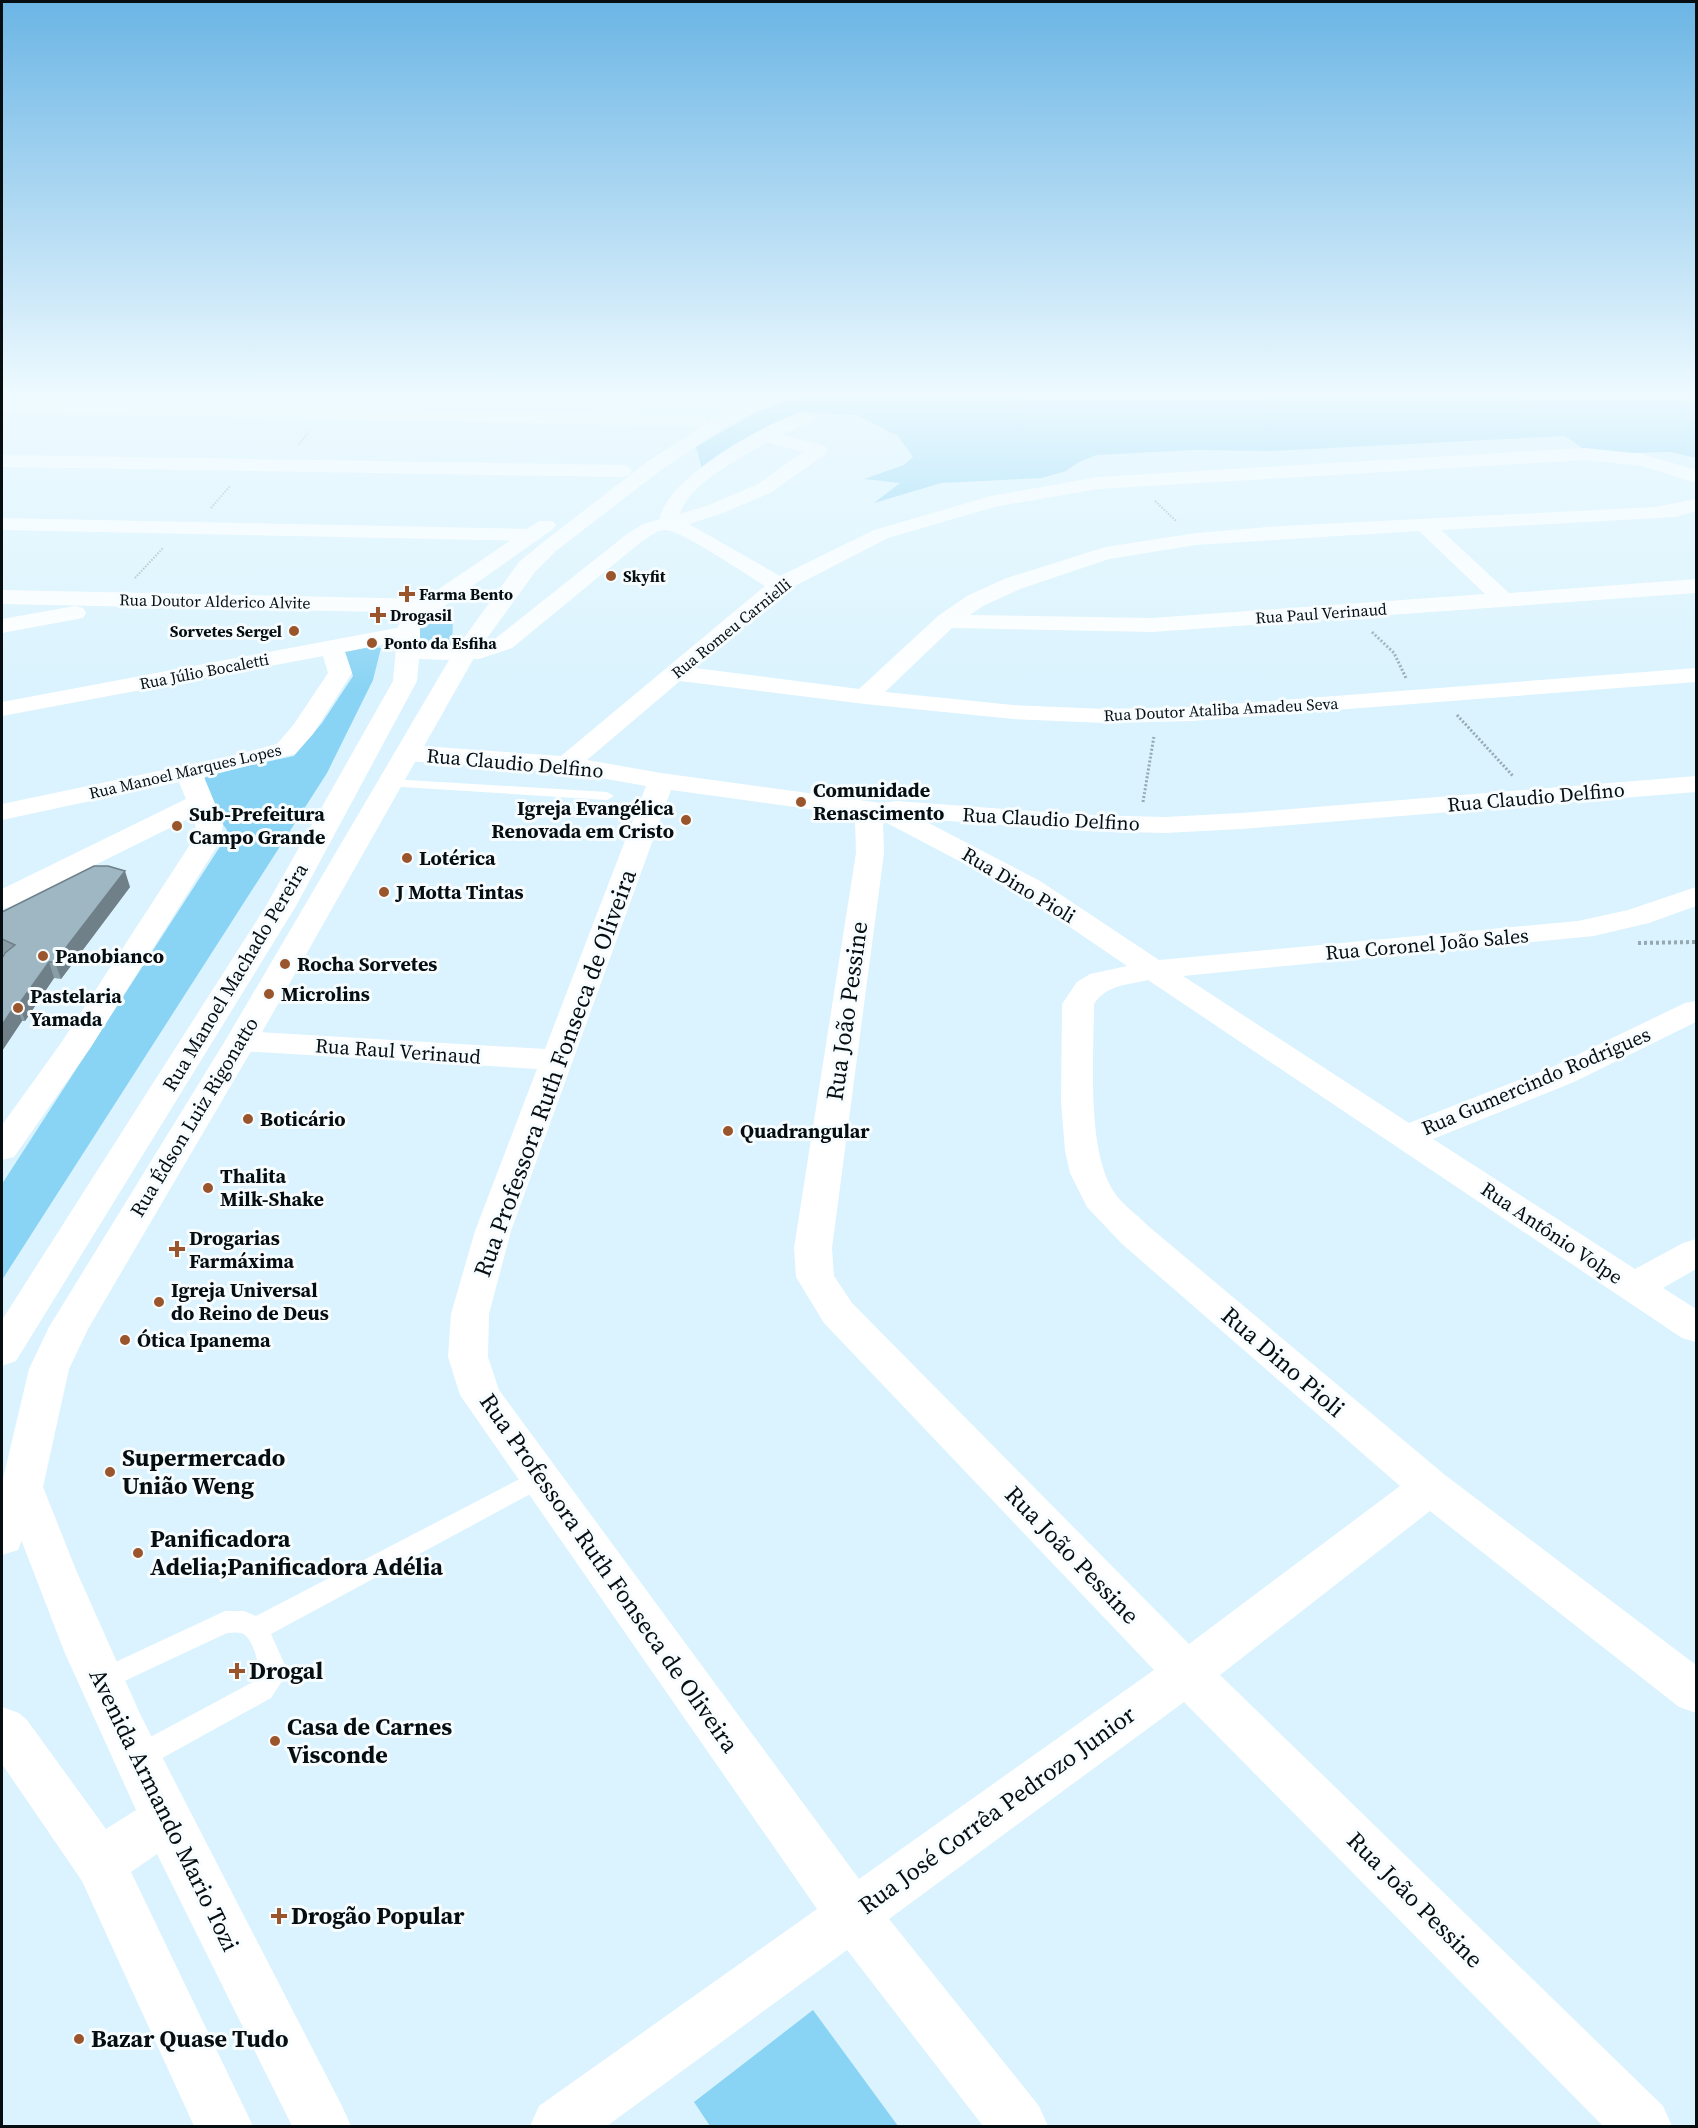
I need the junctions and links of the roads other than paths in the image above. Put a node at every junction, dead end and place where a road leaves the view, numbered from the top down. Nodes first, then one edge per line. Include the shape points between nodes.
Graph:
1 (591, 493) edge
2 (619, 493) edge
3 (685, 493) edge
4 (753, 493) edge
5 (1040, 493) edge
6 (1696, 505) edge
7 (2, 524) edge
8 (669, 524) junction
9 (1423, 524) junction
10 (533, 535) junction
11 (780, 585) junction
12 (1696, 586) edge
13 (2, 597) edge
14 (25, 597) junction
15 (160, 599) junction
16 (1504, 600) junction
17 (429, 606) junction
18 (946, 621) junction
19 (24, 622) junction
20 (2, 626) edge
21 (408, 638) junction
22 (332, 648) junction
23 (468, 651) junction
24 (674, 673) junction
25 (1696, 675) edge
26 (865, 697) junction
27 (2, 709) edge
28 (375, 734) junction
29 (408, 753) junction
30 (567, 764) junction
31 (188, 773) junction
32 (661, 781) junction
33 (390, 783) junction
34 (1696, 784) edge
35 (607, 796) dead end
36 (201, 802) junction
37 (880, 811) junction
38 (2, 812) edge
39 (974, 814) junction
40 (932, 835) junction
41 (870, 853) junction
42 (1696, 896) edge
43 (2, 900) edge
44 (1152, 970) junction
45 (1696, 1010) edge
46 (240, 1041) junction
47 (555, 1060) junction
48 (1408, 1136) junction
49 (2, 1149) edge
50 (1696, 1252) edge
51 (1634, 1287) junction
52 (1696, 1328) edge
53 (2, 1351) edge
54 (12, 1476) edge
55 (539, 1478) junction
56 (1430, 1487) junction
57 (2, 1537) edge
58 (256, 1629) junction
59 (1187, 1673) junction
60 (101, 1681) junction
61 (1696, 1692) edge
62 (2, 1729) edge
63 (137, 1758) junction
64 (166, 1819) junction
65 (100, 1863) junction
66 (852, 1914) junction
67 (224, 2127) edge
68 (322, 2127) edge
69 (559, 2127) edge
70 (1019, 2127) edge
71 (1644, 2127) edge

1 - 10 street
2 - 23 street via 527,567
3 - 8 street via 673,505
4 - 8 street
5 - 11 street, Rua Romeu Carnielli via 991,502 892,531
6 - 9 street via 1655,513
7 - 10 street
8 - 11 street
8 - 23 street via 648,529 634,538 504,643 479,652
9 - 16 street
9 - 18 street via 1196,539 1105,553 1012,584 975,601
10 - 17 street
11 - 24 street, Rua Romeu Carnielli
12 - 16 street, Rua Paul Verinaud
13 - 14 street, Rua Doutor Alderico Alvite
14 - 15 street, Rua Doutor Alderico Alvite
14 - 19 street via 29,612
15 - 17 street, Rua Doutor Alderico Alvite
15 - 19 street
16 - 18 street, Rua Paul Verinaud via 1152,625
17 - 21 street via 409,626
17 - 23 street, Rua Doutor Alderico Alvite via 459,616
18 - 26 street
19 - 20 street
21 - 22 street, Rua Júlio Bocaletti
21 - 23 street via 416,651 422,653
21 - 28 street, Rua Manoel Machado Pereira via 405,681
22 - 27 street, Rua Júlio Bocaletti
22 - 31 street, Rua Manoel Marques Lopes via 340,672 297,740 286,749
23 - 29 street, Rua Édson Luiz Rigonatto
24 - 26 street, Rua Doutor Ataliba Amadeu Seva
24 - 30 street, Rua Romeu Carnielli
25 - 26 street, Rua Doutor Ataliba Amadeu Seva via 1105,716 1013,712
28 - 29 street, Rua Claudio Delfino via 381,745
28 - 53 street, Rua Manoel Machado Pereira via 281,906
29 - 30 street, Rua Claudio Delfino
29 - 33 street, Rua Édson Luiz Rigonatto
30 - 32 street, Rua Claudio Delfino
31 - 36 street
31 - 38 street, Rua Manoel Marques Lopes
32 - 37 street, Rua Claudio Delfino
32 - 47 street, Rua Professora Ruth Fonseca de Oliveira
33 - 35 lane
33 - 46 street, Rua Édson Luiz Rigonatto
34 - 39 street, Rua Claudio Delfino via 1241,821 1140,824
36 - 43 street
36 - 49 street via 211,823 207,840 75,1047
37 - 39 street, Rua Claudio Delfino
37 - 40 street, Rua Dino Pioli
37 - 41 street, Rua João Pessine via 868,822
39 - 40 street
40 - 41 street via 894,842
40 - 44 street, Rua Dino Pioli via 1030,887
41 - 59 street, Rua João Pessine via 813,1248 815,1277 838,1312
42 - 44 street, Rua Coronel João Sales via 1642,917 1578,930
44 - 48 street, Rua Dino Pioli
44 - 56 street, Rua Dino Pioli via 1101,981 1088,989 1078,1004 1079,1140 1097,1195 1134,1234
45 - 48 street, Rua Gumercindo Rodrigues via 1562,1075
46 - 47 street, Rua Raul Verinaud
46 - 54 street, Rua Édson Luiz Rigonatto via 69,1327 49,1369
47 - 55 street, Rua Professora Ruth Fonseca de Oliveira via 493,1231 470,1314 468,1357 480,1395
48 - 51 street, Rua Antônio Volpe
50 - 51 street
51 - 52 street, Rua Antônio Volpe
54 - 57 street, Rua Édson Luiz Rigonatto
54 - 60 street, Avenida Armando Mario Tozi
55 - 58 lane
55 - 66 street, Rua Professora Ruth Fonseca de Oliveira
56 - 59 street, Rua José Corrêa Pedrozo Junior
56 - 61 street, Rua Dino Pioli
58 - 60 lane via 244,1622 225,1622
58 - 63 lane via 271,1662 271,1678 262,1690
59 - 66 street, Rua José Corrêa Pedrozo Junior
59 - 71 street, Rua João Pessine
60 - 63 street, Avenida Armando Mario Tozi
62 - 65 street
63 - 64 street, Avenida Armando Mario Tozi
64 - 65 street
64 - 68 street, Avenida Armando Mario Tozi
65 - 67 street
66 - 69 street, Rua José Corrêa Pedrozo Junior
66 - 70 street, Rua Professora Ruth Fonseca de Oliveira

